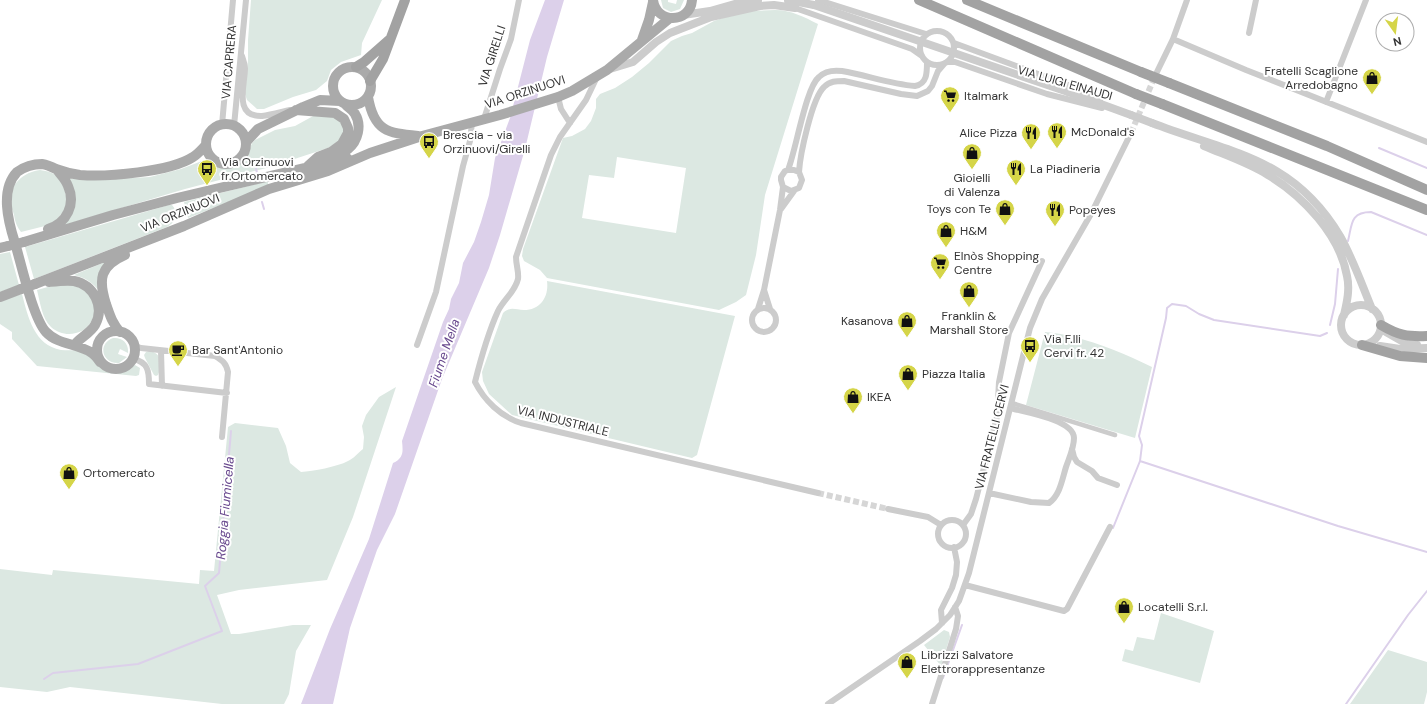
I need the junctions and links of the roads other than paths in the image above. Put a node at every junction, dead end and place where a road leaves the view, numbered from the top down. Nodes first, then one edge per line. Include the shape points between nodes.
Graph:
1 (233, 0) edge
2 (246, 0) edge
3 (405, 0) edge
4 (518, 0) edge
5 (692, 0) edge
6 (758, 0) edge
7 (772, 0) edge
8 (788, 0) edge
9 (919, 0) edge
10 (968, 0) edge
11 (1187, 0) edge
12 (1256, 0) edge
13 (1366, 0) edge
14 (653, 1) edge
15 (816, 3) edge
16 (794, 8) junction
17 (683, 15) junction
18 (670, 18) junction
19 (1249, 33) dead end
20 (926, 34) junction
21 (390, 39) junction
22 (1173, 39) junction
23 (642, 41) junction
24 (954, 43) junction
25 (241, 52) junction
26 (922, 56) junction
27 (927, 62) junction
28 (945, 63) junction
29 (356, 67) junction
30 (607, 70) junction
31 (597, 76) junction
32 (1155, 76) tunnel mouth
33 (370, 81) junction
34 (332, 85) junction
35 (368, 97) junction
36 (558, 97) junction
37 (320, 100) junction
38 (1326, 102) junction
39 (343, 103) junction
40 (299, 109) junction
41 (1119, 111) junction
42 (484, 119) junction
43 (472, 123) junction
44 (570, 123) junction
45 (222, 125) junction
46 (237, 128) junction
47 (258, 129) junction
48 (1131, 133) tunnel mouth
49 (1178, 134) junction
50 (422, 136) junction
51 (246, 142) junction
52 (1427, 142) edge
53 (206, 145) junction
54 (370, 153) junction
55 (194, 157) junction
56 (211, 158) junction
57 (306, 167) junction
58 (57, 170) junction
59 (788, 170) junction
60 (799, 172) junction
61 (783, 187) junction
62 (1427, 190) edge
63 (794, 191) junction
64 (780, 210) junction
65 (1427, 210) edge
66 (154, 238) junction
67 (24, 242) junction
68 (4, 247) edge
69 (1042, 261) dead end
70 (36, 284) junction
71 (764, 290) junction
72 (0, 296) edge
73 (99, 306) junction
74 (758, 309) junction
75 (770, 309) junction
76 (1372, 309) junction
77 (1344, 315) junction
78 (1381, 327) junction
79 (120, 332) junction
80 (1427, 336) edge
81 (103, 337) junction
82 (72, 342) junction
83 (1364, 344) junction
84 (417, 345) dead end
85 (134, 346) junction
86 (161, 351) junction
87 (1426, 351) edge
88 (133, 358) junction
89 (100, 362) junction
90 (162, 386) junction
91 (227, 393) junction
92 (1011, 406) junction
93 (1116, 435) dead end
94 (222, 437) dead end
95 (1072, 447) junction
96 (1118, 484) dead end
97 (818, 493) tunnel mouth
98 (989, 493) junction
99 (888, 509) tunnel mouth
100 (941, 525) junction
101 (963, 525) junction
102 (1110, 527) dead end
103 (954, 547) junction
104 (965, 585) junction
105 (955, 607) junction
106 (942, 623) junction
107 (828, 704) edge
108 (932, 704) edge

1 - 45 street, VIA CAPRERA
2 - 25 street, VIA CAPRERA
3 - 21 highway
4 - 42 street, VIA GIRELLI via 511,39
5 - 17 main road
6 - 17 street
7 - 16 street
8 - 15 street
9 - 65 highway, bridge via 1136,94
10 - 62 highway, bridge via 1327,146
11 - 22 street
12 - 19 street
13 - 38 street
14 - 18 main road via 660,14
14 - 23 main road
15 - 20 street
15 - 41 street, bridge
16 - 26 street via 912,49
16 - 30 street via 760,6 711,17 670,33 633,62
17 - 18 main road
18 - 23 main road, VIA ORZINUOVI
20 - 24 street, VIA LUIGI EINAUDI via 936,30 942,31 948,34
20 - 26 street via 920,44
21 - 29 highway
21 - 33 highway via 383,59
22 - 32 street
22 - 38 street
23 - 30 main road, VIA ORZINUOVI
24 - 28 street via 954,53
24 - 41 street, VIA LUIGI EINAUDI via 1068,85
25 - 40 street via 245,67 242,99 249,112 265,115
25 - 46 street, VIA CAPRERA
26 - 27 street
27 - 28 street, VIA LUIGI EINAUDI via 935,65
27 - 59 street via 926,79 915,86 843,72 830,71 818,77 811,90
28 - 41 street, VIA LUIGI EINAUDI via 955,62 1071,100
28 - 60 street via 928,91 916,96 844,81 829,83 820,92 814,106 801,154
29 - 33 main road via 365,72
29 - 34 main road via 340,71
30 - 31 main road, VIA ORZINUOVI
31 - 36 main road, VIA ORZINUOVI
31 - 44 street, VIA INDUSTRIALE via 586,100
33 - 35 main road
34 - 37 main road
34 - 39 main road via 333,91
35 - 39 main road via 352,106
35 - 50 main road via 372,115 383,128 392,133
36 - 42 main road, VIA ORZINUOVI
36 - 44 street via 561,109
37 - 39 main road
37 - 40 main road
38 - 52 street
39 - 57 main road via 358,119 359,127 354,142 344,152 318,160
40 - 47 main road
40 - 57 main road via 335,113 344,119 348,128 342,144
41 - 49 street, bridge
42 - 43 main road, VIA ORZINUOVI
43 - 50 main road, VIA ORZINUOVI
43 - 84 street via 436,292
44 - 97 street, VIA INDUSTRIALE via 551,155 516,258 517,280 511,294 499,310 482,354 475,382 480,392 488,402 512,421
45 - 46 main road via 228,124
45 - 53 main road via 212,130
46 - 47 main road
46 - 51 main road
47 - 51 main road
48 - 92 street, VIA FRATELLI CERVI via 1091,214 1042,299 1030,328
49 - 76 street via 1257,160 1286,176 1305,192 1318,205 1340,237
49 - 77 street via 1268,174 1312,209 1326,228 1344,265 1348,287
50 - 54 main road, VIA ORZINUOVI
51 - 56 main road via 244,153 237,161 221,164
53 - 55 main road
53 - 56 main road
54 - 57 main road, VIA ORZINUOVI
54 - 66 main road, VIA ORZINUOVI via 328,171 269,189
55 - 56 main road
55 - 58 main road via 136,173 80,175
57 - 67 main road, VIA ORZINUOVI via 113,215
58 - 67 main road via 71,192 69,212 61,223 37,232
58 - 82 main road via 42,164 21,169 6,188 4,204 37,318 52,337 62,342
59 - 60 street
59 - 61 street via 780,180
60 - 63 street via 802,183
61 - 63 street
61 - 64 street
63 - 64 street
64 - 71 street
66 - 70 main road, VIA ORZINUOVI
66 - 79 main road via 142,248 115,260 104,271 101,289 112,324
67 - 68 main road, VIA ORZINUOVI, bridge
69 - 101 street via 1009,334 999,382 996,417 971,514
70 - 72 main road, VIA ORZINUOVI, bridge
70 - 73 main road via 66,281 81,283 92,291
71 - 74 street
71 - 75 street
73 - 81 main road via 104,319
73 - 82 main road via 95,326 90,332
74 - 75 street
74 - 75 street via 753,313 752,322 757,330 765,332 772,329 776,322 775,314
76 - 77 street via 1354,307
76 - 78 street via 1380,318
77 - 83 street via 1343,333 1352,342
78 - 80 highway via 1405,336
78 - 83 street via 1375,340
78 - 87 street via 1407,344
79 - 81 main road via 112,332
79 - 85 main road via 129,336
81 - 82 main road
81 - 89 main road via 97,350
82 - 89 main road via 93,353
83 - 87 highway via 1400,356
85 - 86 street
85 - 88 main road
86 - 90 street
86 - 91 street via 215,356 223,361 228,372
88 - 89 main road via 127,366 117,369 109,368
88 - 90 street via 141,360 146,365 149,384
90 - 91 street
91 - 94 street
92 - 93 street
92 - 95 street via 1063,424 1074,437
92 - 98 street, VIA FRATELLI CERVI
95 - 96 street via 1077,462 1098,478
95 - 98 street via 1058,491 1049,502 1031,502
98 - 104 street, VIA FRATELLI CERVI
99 - 100 street via 928,517
100 - 101 street via 952,520
100 - 103 street via 938,533 940,541 946,546
101 - 103 street via 966,529 965,539 963,543
102 - 104 street via 1065,610
103 - 106 street via 956,575 941,610
104 - 105 street, VIA FRATELLI CERVI
105 - 106 street, VIA FRATELLI CERVI
105 - 108 street via 958,616 956,629
106 - 107 street, VIA FRATELLI CERVI

